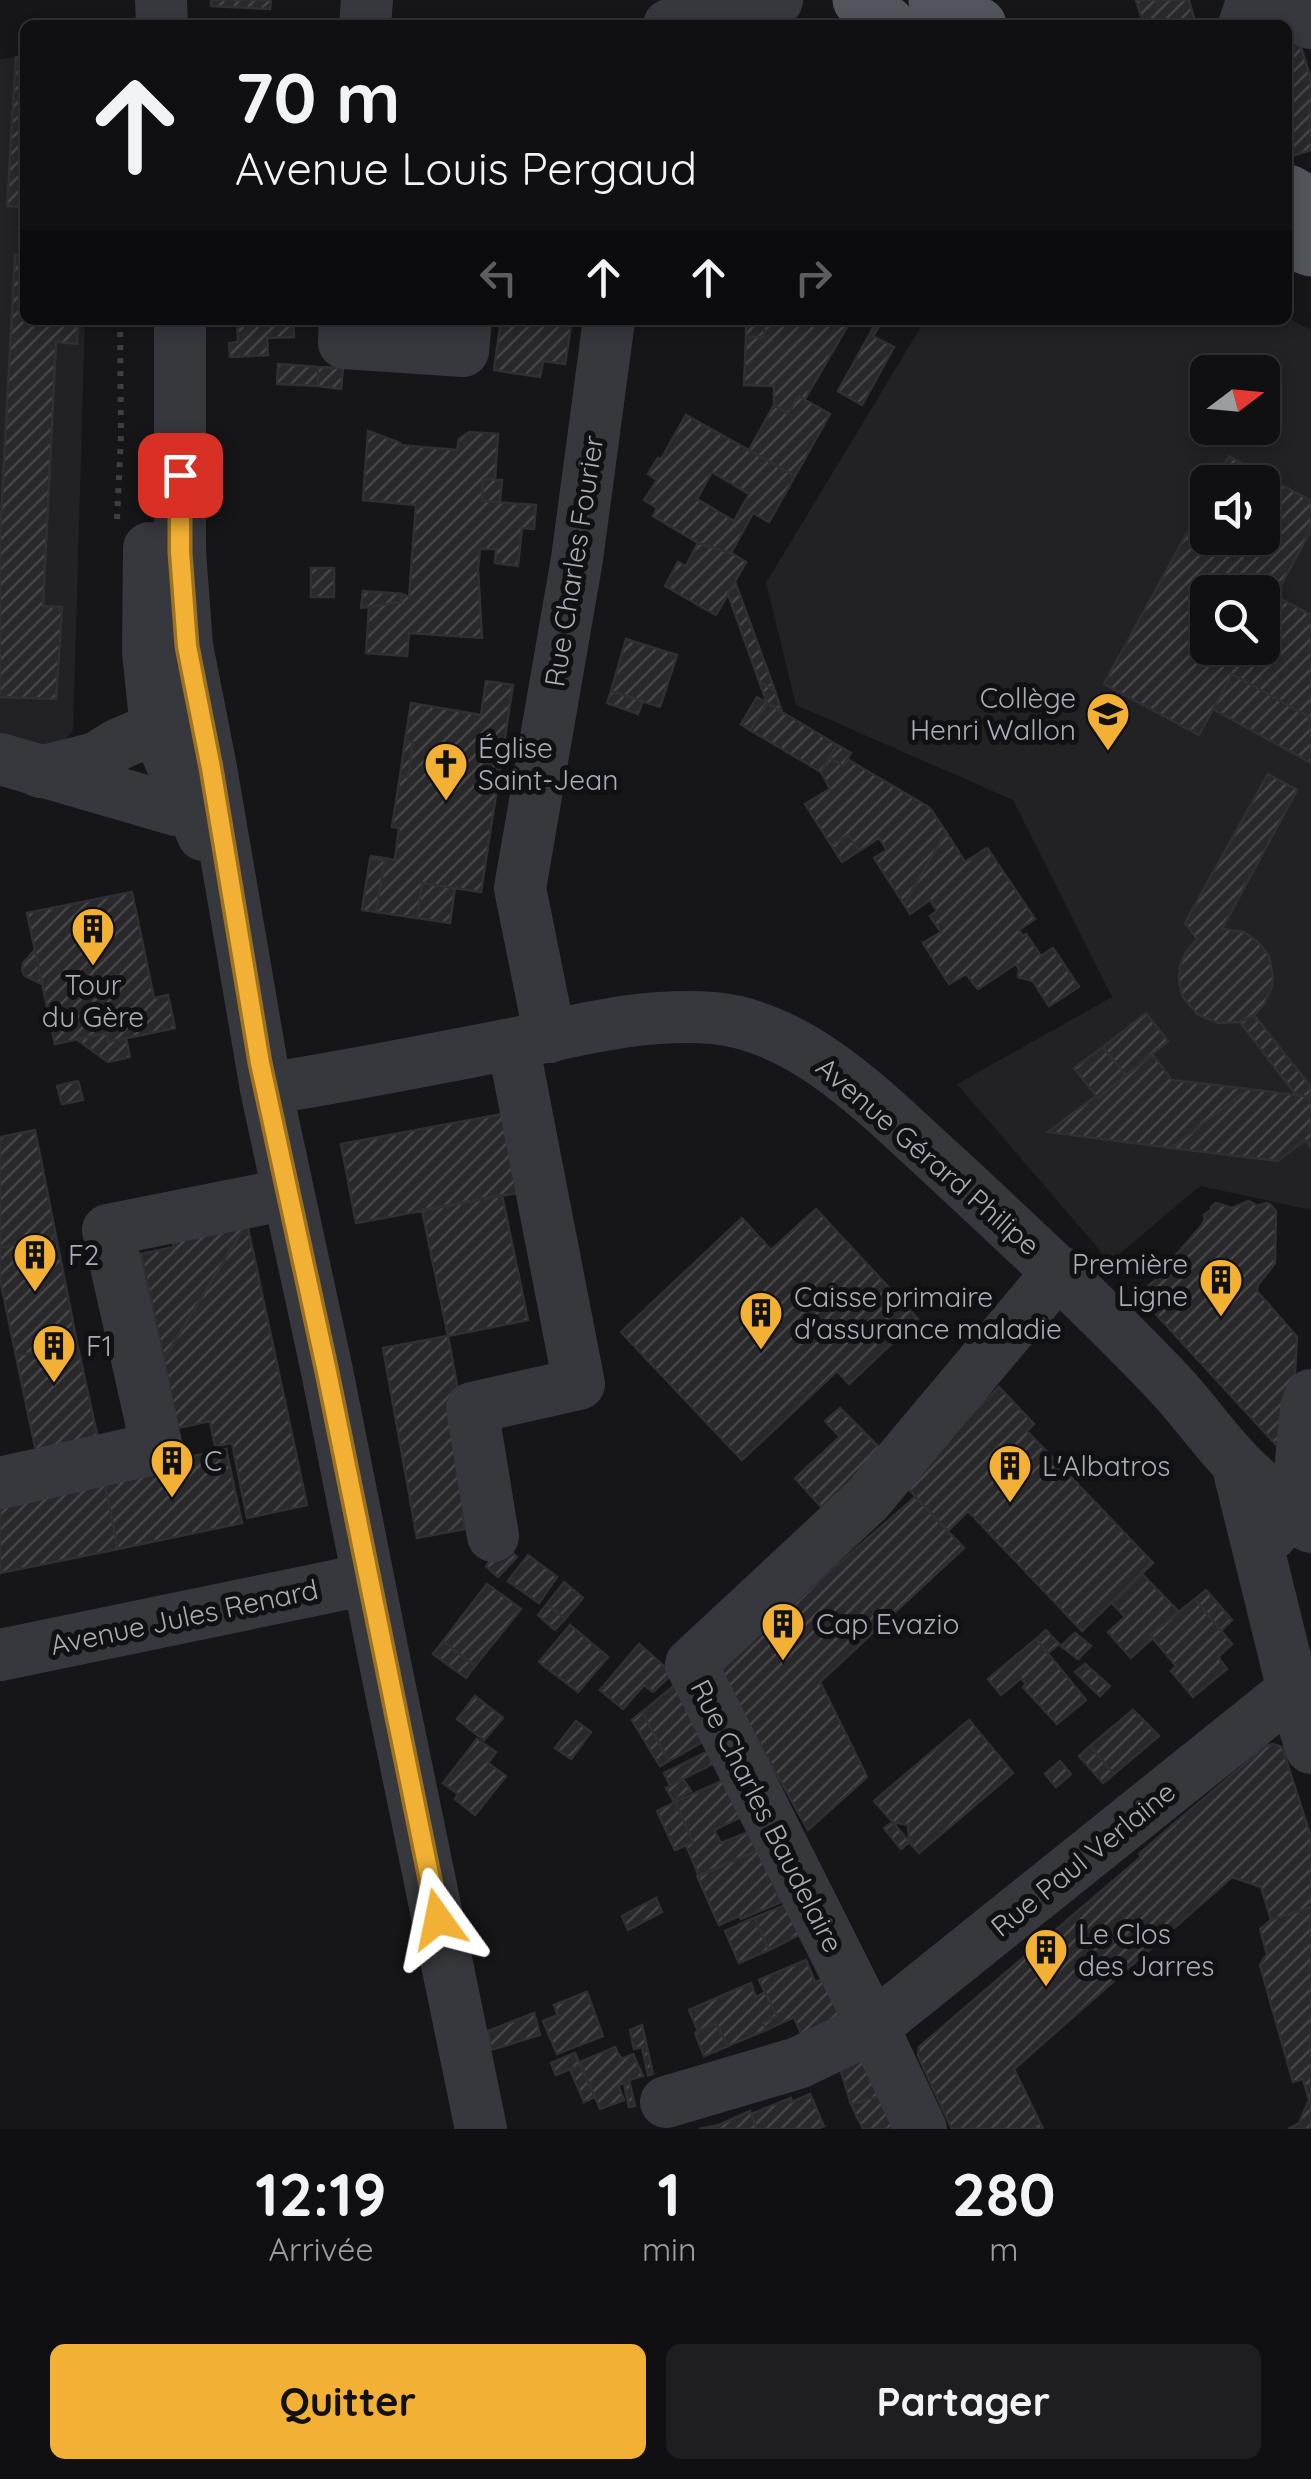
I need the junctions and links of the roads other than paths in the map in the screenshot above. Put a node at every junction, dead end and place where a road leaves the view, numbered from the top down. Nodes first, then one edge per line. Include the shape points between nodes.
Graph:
1 (778, 0) edge
2 (895, 11) edge
3 (678, 20) edge
4 (949, 20) edge
5 (1246, 20) edge
6 (1311, 24) edge
7 (151, 325) edge
8 (180, 325) edge
9 (345, 325) edge
10 (466, 325) edge
11 (608, 325) edge
12 (156, 728) junction
13 (20, 766) edge
14 (202, 775) junction
15 (531, 1040) junction
16 (266, 1090) junction
17 (288, 1194) junction
18 (1059, 1271) junction
19 (1311, 1395) edge
20 (1237, 1463) junction
21 (0, 1483) edge
22 (1300, 1519) edge
23 (493, 1536) dead end
24 (368, 1579) junction
25 (1288, 1592) edge
26 (0, 1655) edge
27 (1293, 1690) junction
28 (1311, 1748) edge
29 (873, 2027) junction
30 (666, 2102) dead end
31 (481, 2129) edge
32 (921, 2129) edge

1 - 3 street
2 - 4 main road
5 - 6 street via 1249,10 1272,5
7 - 12 street via 148,652
8 - 14 street via 180,552
9 - 10 street via 344,342 463,351
11 - 15 street, Rue Charles Fourier via 577,559 520,888
12 - 13 street via 69,766
12 - 14 street
13 - 14 street via 176,810
14 - 16 street
15 - 16 street, Avenue Gérard Philipe
15 - 18 street, Avenue Gérard Philipe via 663,1016 717,1018 762,1029 844,1077
15 - 23 street, Rue Charles Fourier via 579,1384 472,1408
16 - 17 street
17 - 21 street via 108,1230 157,1448
17 - 24 street
18 - 20 street, Avenue Gérard Philipe
18 - 29 street, Rue Charles Baudelaire via 867,1500 691,1664
19 - 22 street via 1298,1482
20 - 22 street, Avenue Gérard Philipe
20 - 25 street
22 - 25 street
24 - 26 street, Avenue Jules Renard
24 - 31 street
25 - 27 street
27 - 28 street
27 - 29 street, Rue Paul Verlaine
29 - 30 street, Rue Paul Verlaine via 798,2063
29 - 32 street, Rue Charles Baudelaire

